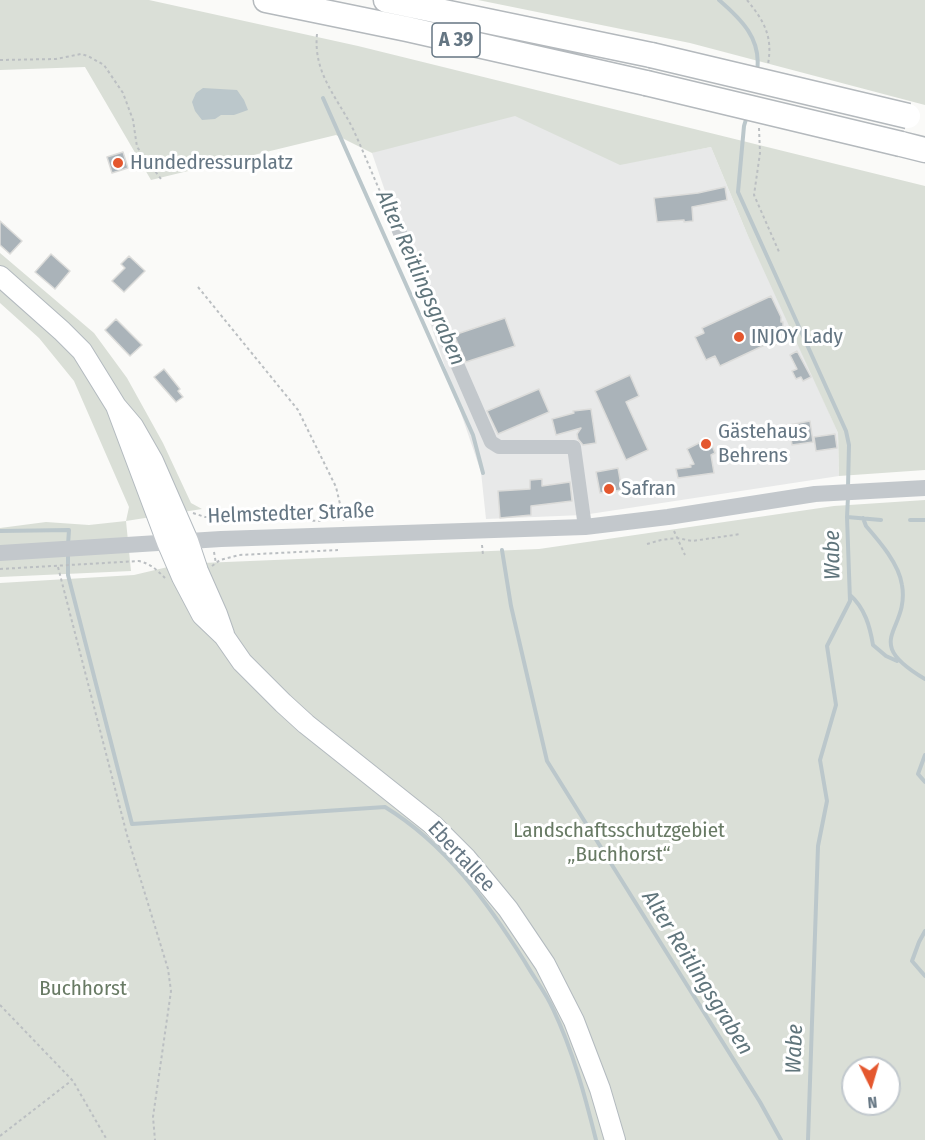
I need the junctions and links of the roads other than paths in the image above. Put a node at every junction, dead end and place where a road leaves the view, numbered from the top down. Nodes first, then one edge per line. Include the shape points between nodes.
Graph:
1 (266, 0) edge
2 (386, 0) edge
3 (916, 118) edge
4 (925, 150) edge
5 (393, 217) road end
6 (0, 276) edge
7 (116, 405) junction
8 (925, 488) edge
9 (585, 527) junction
10 (188, 541) junction
11 (167, 542) junction
12 (0, 553) edge
13 (198, 571) junction
14 (615, 1140) edge

1 - 4 highway, A 39, bridge via 646,83
2 - 3 highway, A 39, bridge via 651,55
5 - 9 street via 487,436 499,447 574,447
6 - 7 main road via 82,351
7 - 10 main road, Ebertallee via 153,461
7 - 11 main road, Ebertallee
8 - 9 street, Helmstedter Straße via 815,494
9 - 10 street, Helmstedter Straße
10 - 11 street, Helmstedter Straße
10 - 13 main road, Ebertallee
11 - 12 street, Helmstedter Straße
11 - 13 main road, Ebertallee
13 - 14 main road, Ebertallee via 224,636 242,662 306,724 433,825 508,909 545,964 574,1021

